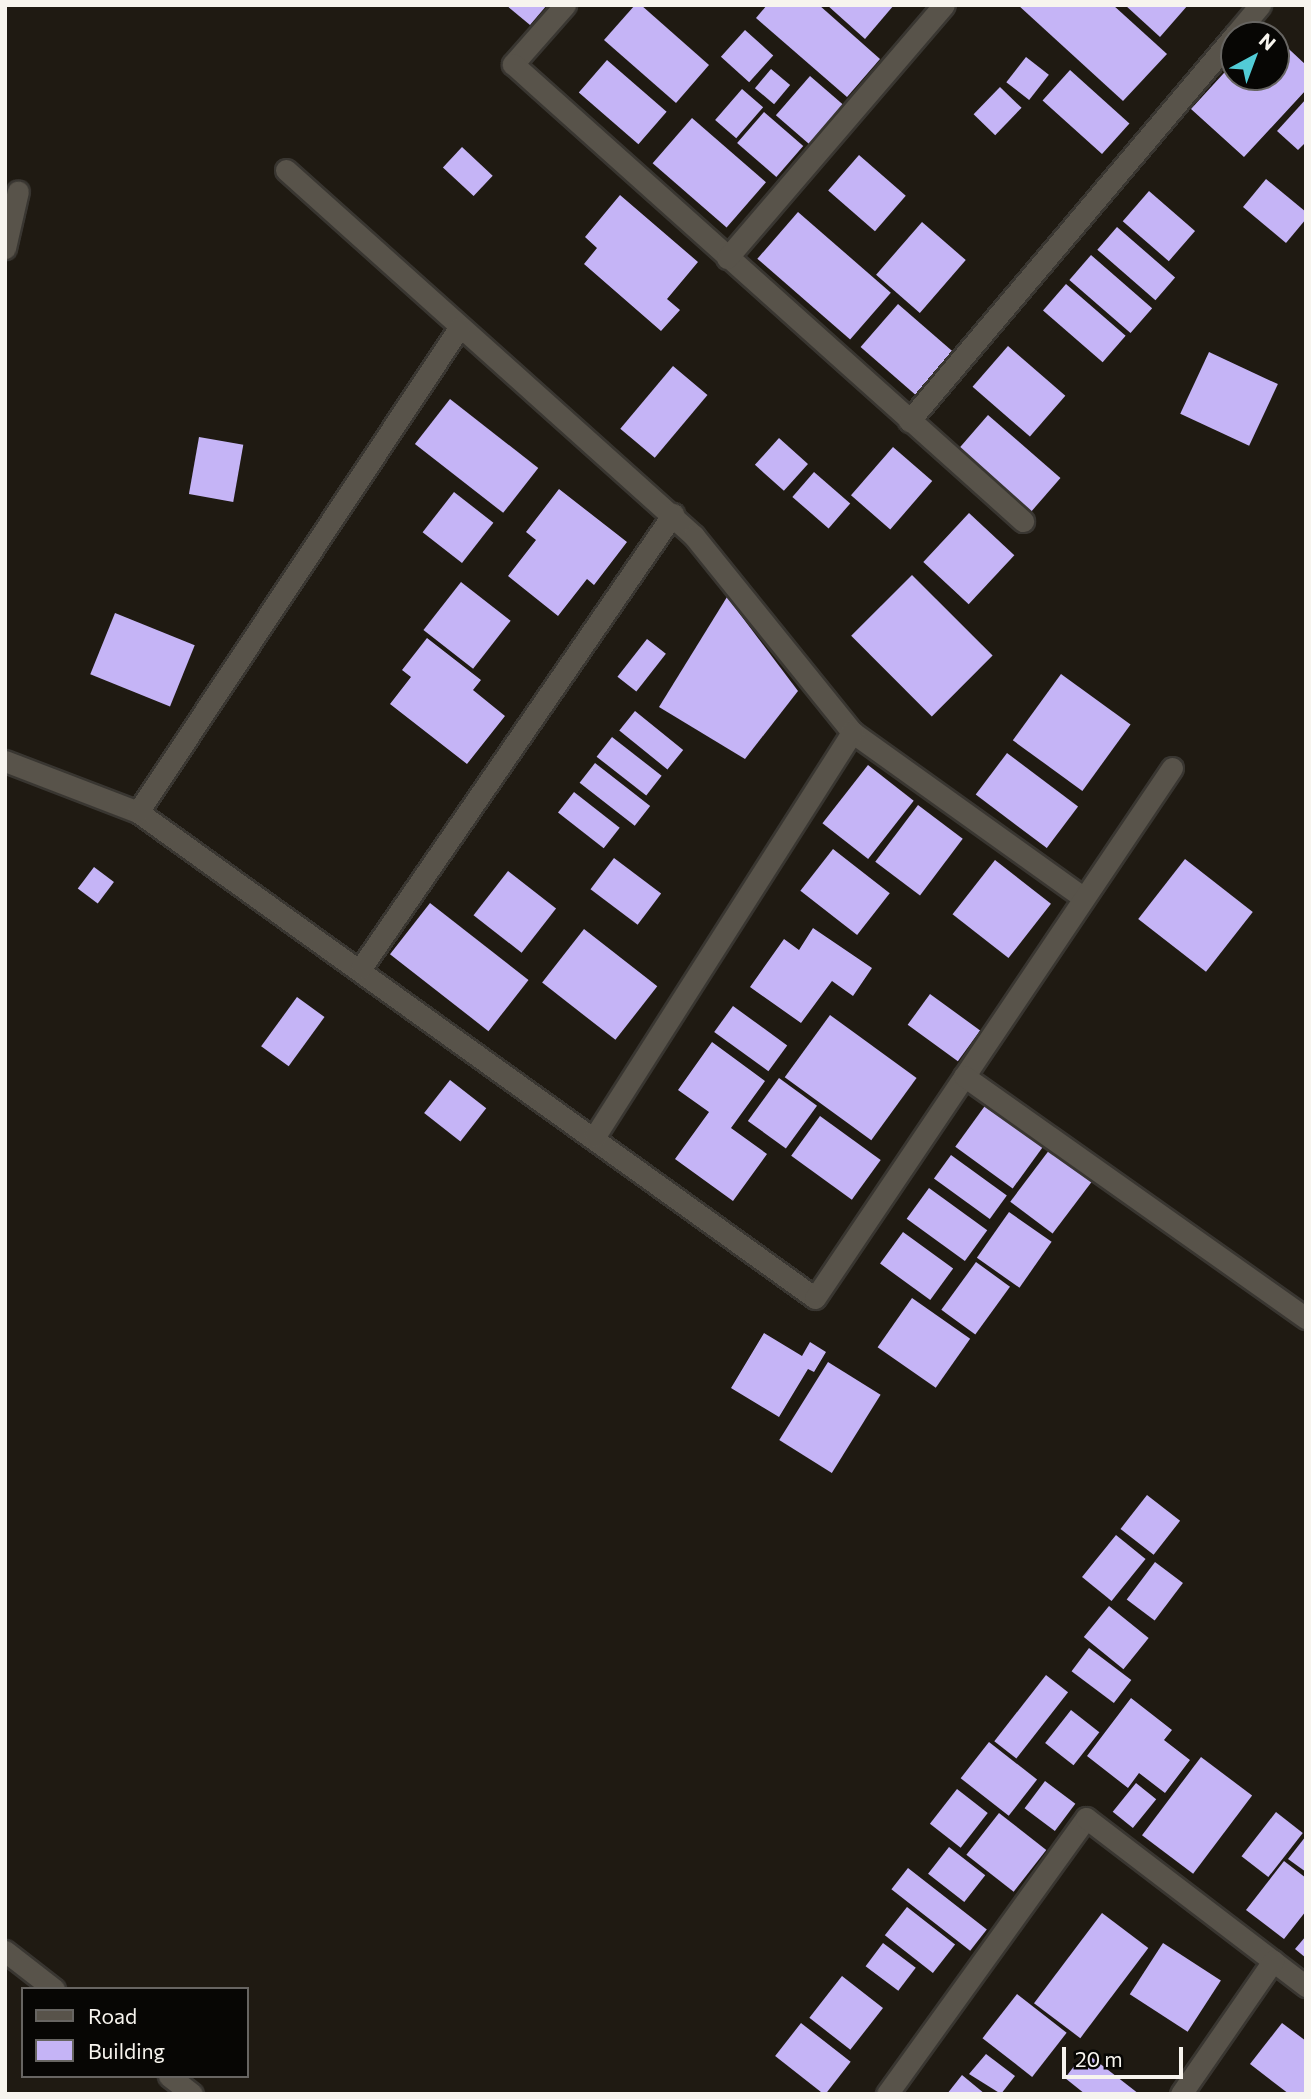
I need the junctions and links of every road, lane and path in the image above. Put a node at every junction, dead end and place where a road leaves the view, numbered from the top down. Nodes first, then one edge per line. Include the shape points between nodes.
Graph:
1 (565, 5) edge
2 (944, 5) edge
3 (1260, 5) edge
4 (1247, 21) edge
5 (1220, 53) edge
6 (286, 170) dead end
7 (18, 191) dead end
8 (5, 248) edge
9 (727, 258) junction
10 (459, 328) junction
11 (909, 421) junction
12 (673, 514) junction
13 (1023, 521) dead end
14 (852, 732) junction
15 (5, 761) edge
16 (1172, 768) dead end
17 (138, 812) junction
18 (1084, 898) junction
19 (361, 968) junction
20 (964, 1076) junction
21 (595, 1136) junction
22 (1303, 1309) edge
23 (5, 1951) edge
24 (1273, 1961) junction
25 (1306, 1986) edge
26 (51, 1987) edge
27 (172, 2078) edge
28 (192, 2094) edge
29 (887, 2094) edge
30 (1181, 2094) edge

1 - 9 street via 513,64
2 - 9 street
3 - 4 street
5 - 11 street
6 - 10 street
7 - 8 street
9 - 11 street
10 - 12 street
10 - 17 street
11 - 13 street
12 - 14 street
12 - 19 street
14 - 18 street
14 - 21 street
15 - 17 street
16 - 18 street
17 - 19 street
18 - 20 street
19 - 21 street
20 - 21 street via 815,1298
20 - 22 street
23 - 26 street
24 - 25 street
24 - 29 street via 1086,1818
24 - 30 street
27 - 28 street

